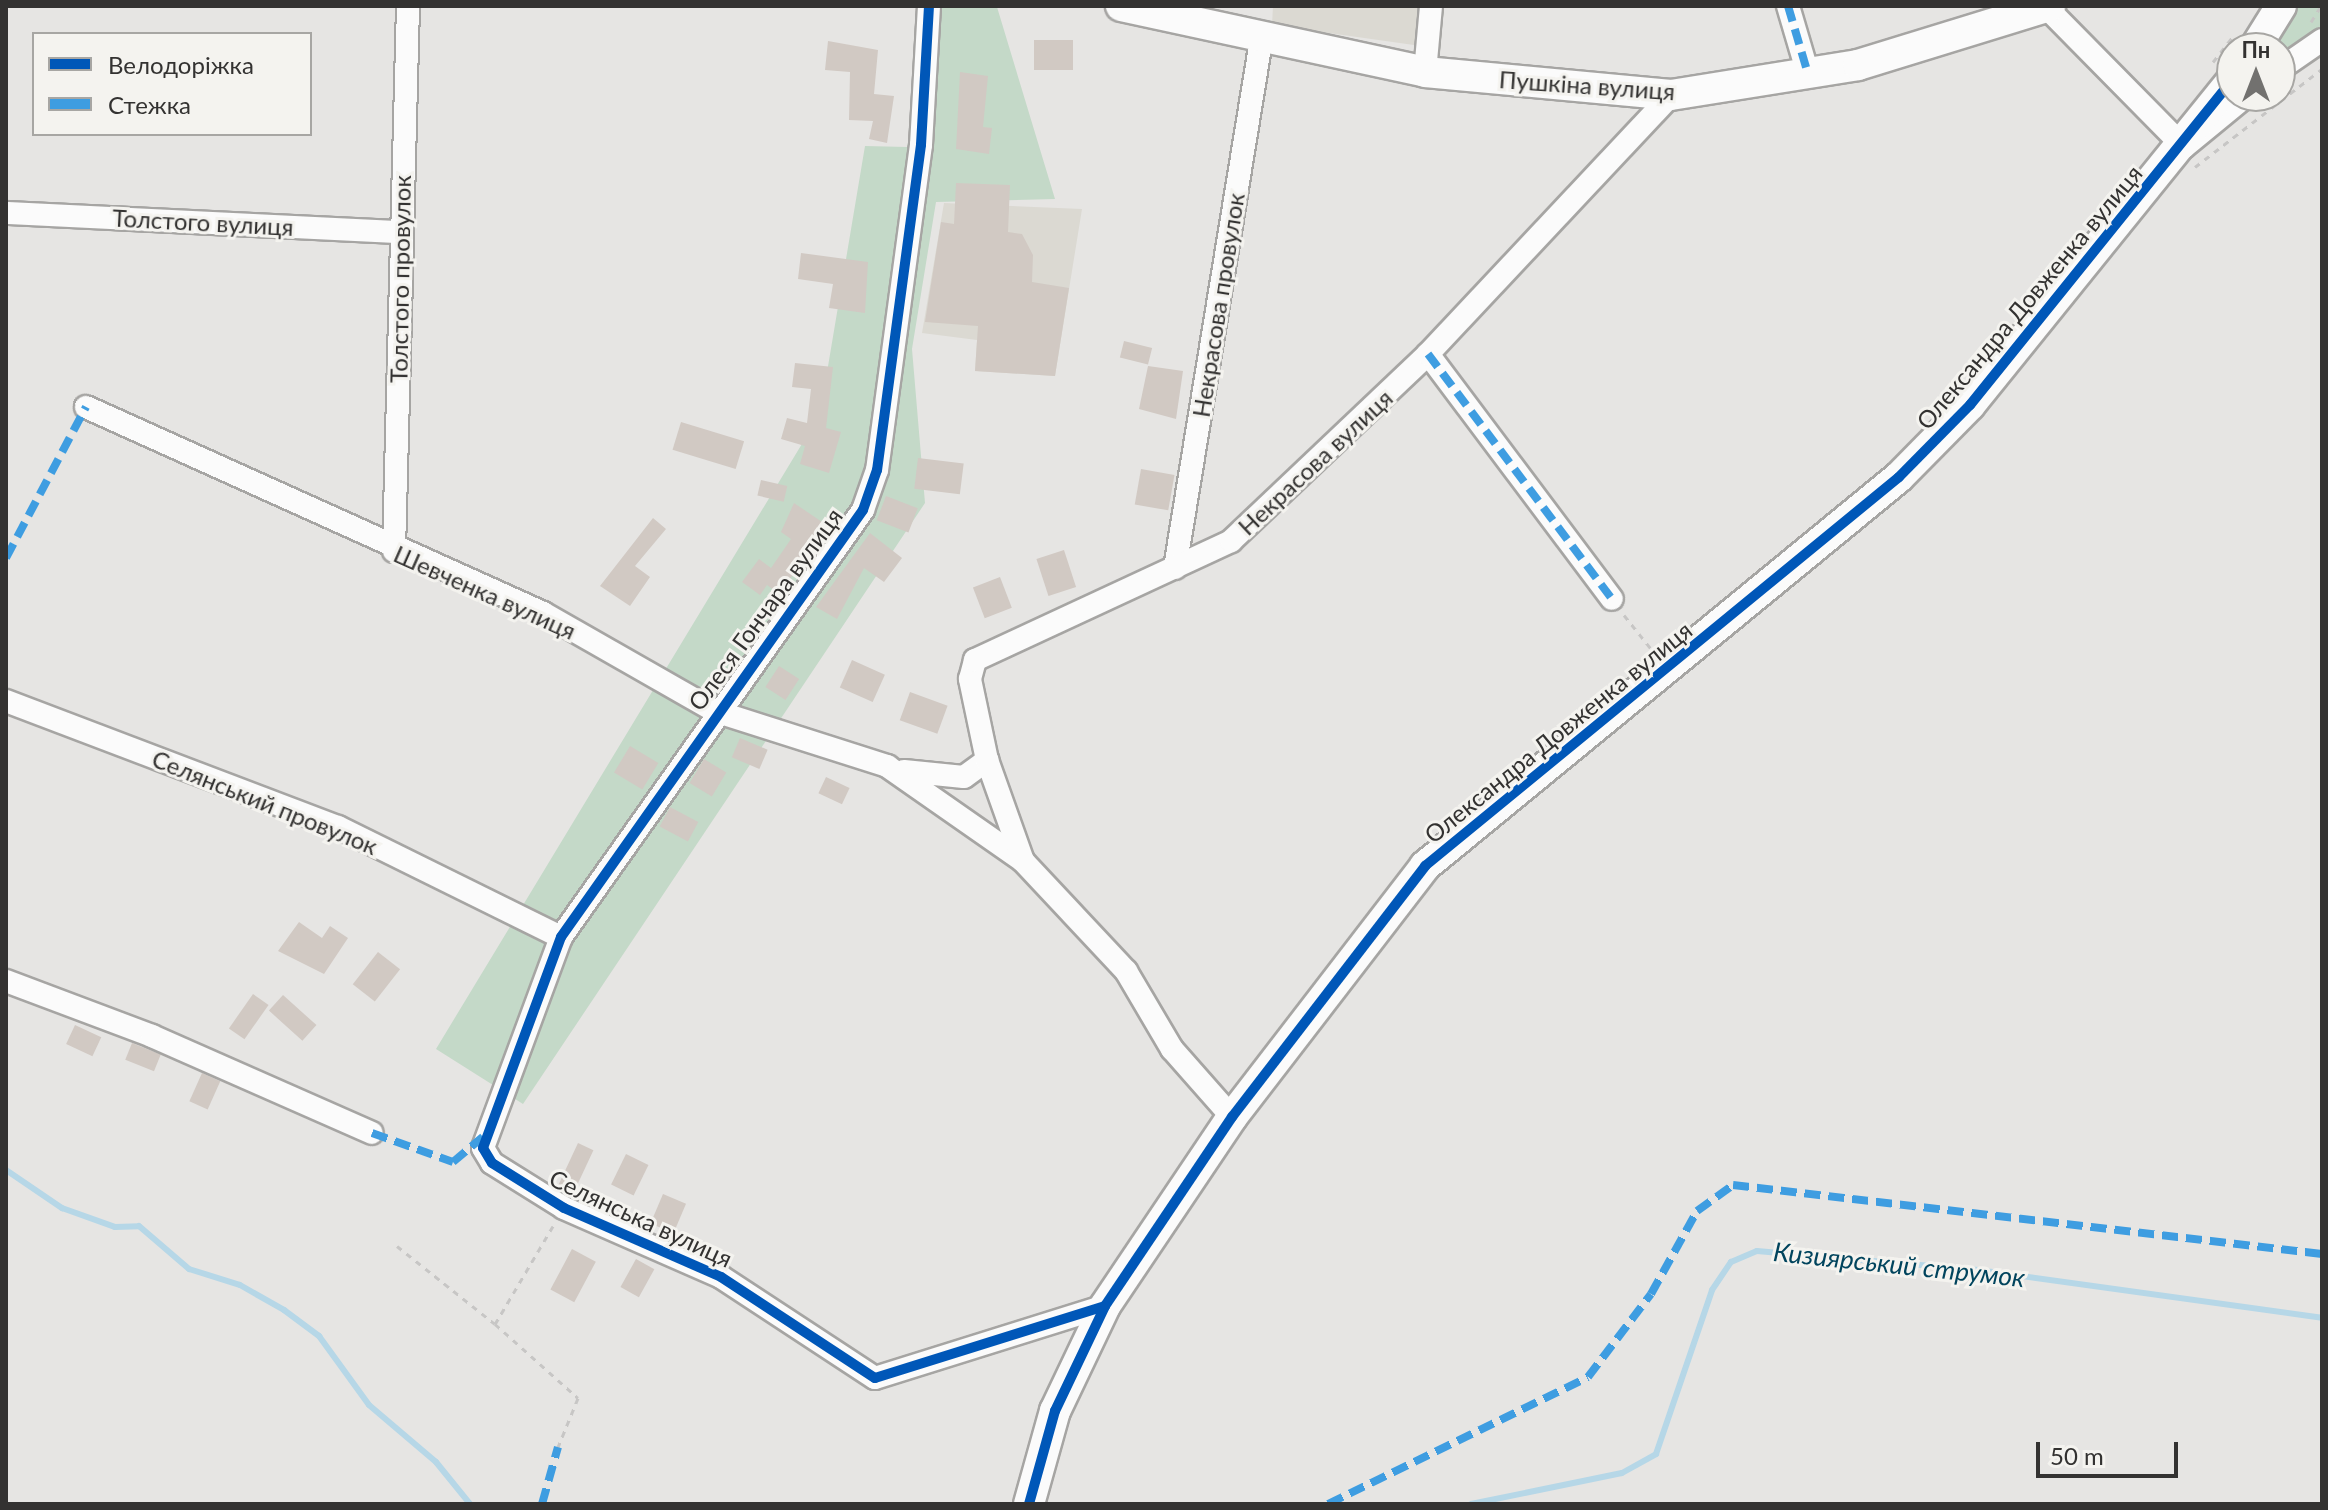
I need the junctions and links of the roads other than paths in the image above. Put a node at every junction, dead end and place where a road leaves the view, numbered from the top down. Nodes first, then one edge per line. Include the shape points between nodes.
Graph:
1 (408, 6) edge
2 (929, 6) edge
3 (1121, 6) edge
4 (1431, 6) edge
5 (1788, 6) edge
6 (2281, 6) edge
7 (2047, 7) edge
8 (2253, 32) edge
9 (2322, 40) edge
10 (1261, 41) junction
11 (2296, 58) edge
12 (1425, 72) junction
13 (1808, 74) junction
14 (2216, 82) edge
15 (1671, 95) junction
16 (2227, 112) edge
17 (2184, 147) junction
18 (6, 213) edge
19 (401, 232) junction
20 (1428, 354) junction
21 (86, 407) dead end
22 (394, 551) junction
23 (1175, 568) junction
24 (1612, 599) road end
25 (6, 701) edge
26 (715, 711) junction
27 (987, 760) junction
28 (887, 766) junction
29 (1023, 861) junction
30 (561, 937) junction
31 (6, 981) edge
32 (1232, 1117) junction
33 (372, 1133) dead end
34 (483, 1137) joint
35 (1105, 1306) junction
36 (1029, 1504) edge

1 - 19 street, Толстого провулок
2 - 26 street, Олеся Гончара вулиця via 921,145 877,470 863,510
3 - 10 street, Пушкіна вулиця
4 - 12 street
5 - 13 street
6 - 8 street
7 - 13 street, Пушкіна вулиця
7 - 17 street
9 - 11 street
10 - 12 street, Пушкіна вулиця
10 - 23 street, Некрасова провулок
12 - 15 street, Пушкіна вулиця
13 - 15 street, Пушкіна вулиця
14 - 17 street, Олександра Довженка вулиця
15 - 20 street, Некрасова вулиця
16 - 17 street
17 - 32 street, Олександра Довженка вулиця via 2114,219 1970,405 1899,477 1433,857
18 - 19 street, Толстого вулиця
19 - 22 street, Толстого провулок
20 - 23 street, Некрасова вулиця via 1231,541
20 - 24 street
21 - 22 street, Шевченка вулиця
22 - 26 street, Шевченка вулиця via 543,613
23 - 27 street, Некрасова вулиця via 975,660 970,679
25 - 30 street, Селянський провулок via 338,827
26 - 28 street, Шевченка вулиця
26 - 30 street, Олеся Гончара вулиця
27 - 28 street, Шевченка вулиця via 977,771 944,779
27 - 29 street, Некрасова вулиця
28 - 29 street, Шевченка вулиця
29 - 32 street, Шевченка вулиця via 1126,971 1172,1049
30 - 34 street, Олеся Гончара вулиця
31 - 33 street via 152,1036
32 - 35 street, Олександра Довженка вулиця
34 - 35 street, Селянська вулиця via 492,1163 564,1208 721,1277 875,1378
35 - 36 street, Олександра Довженка вулиця via 1055,1411

